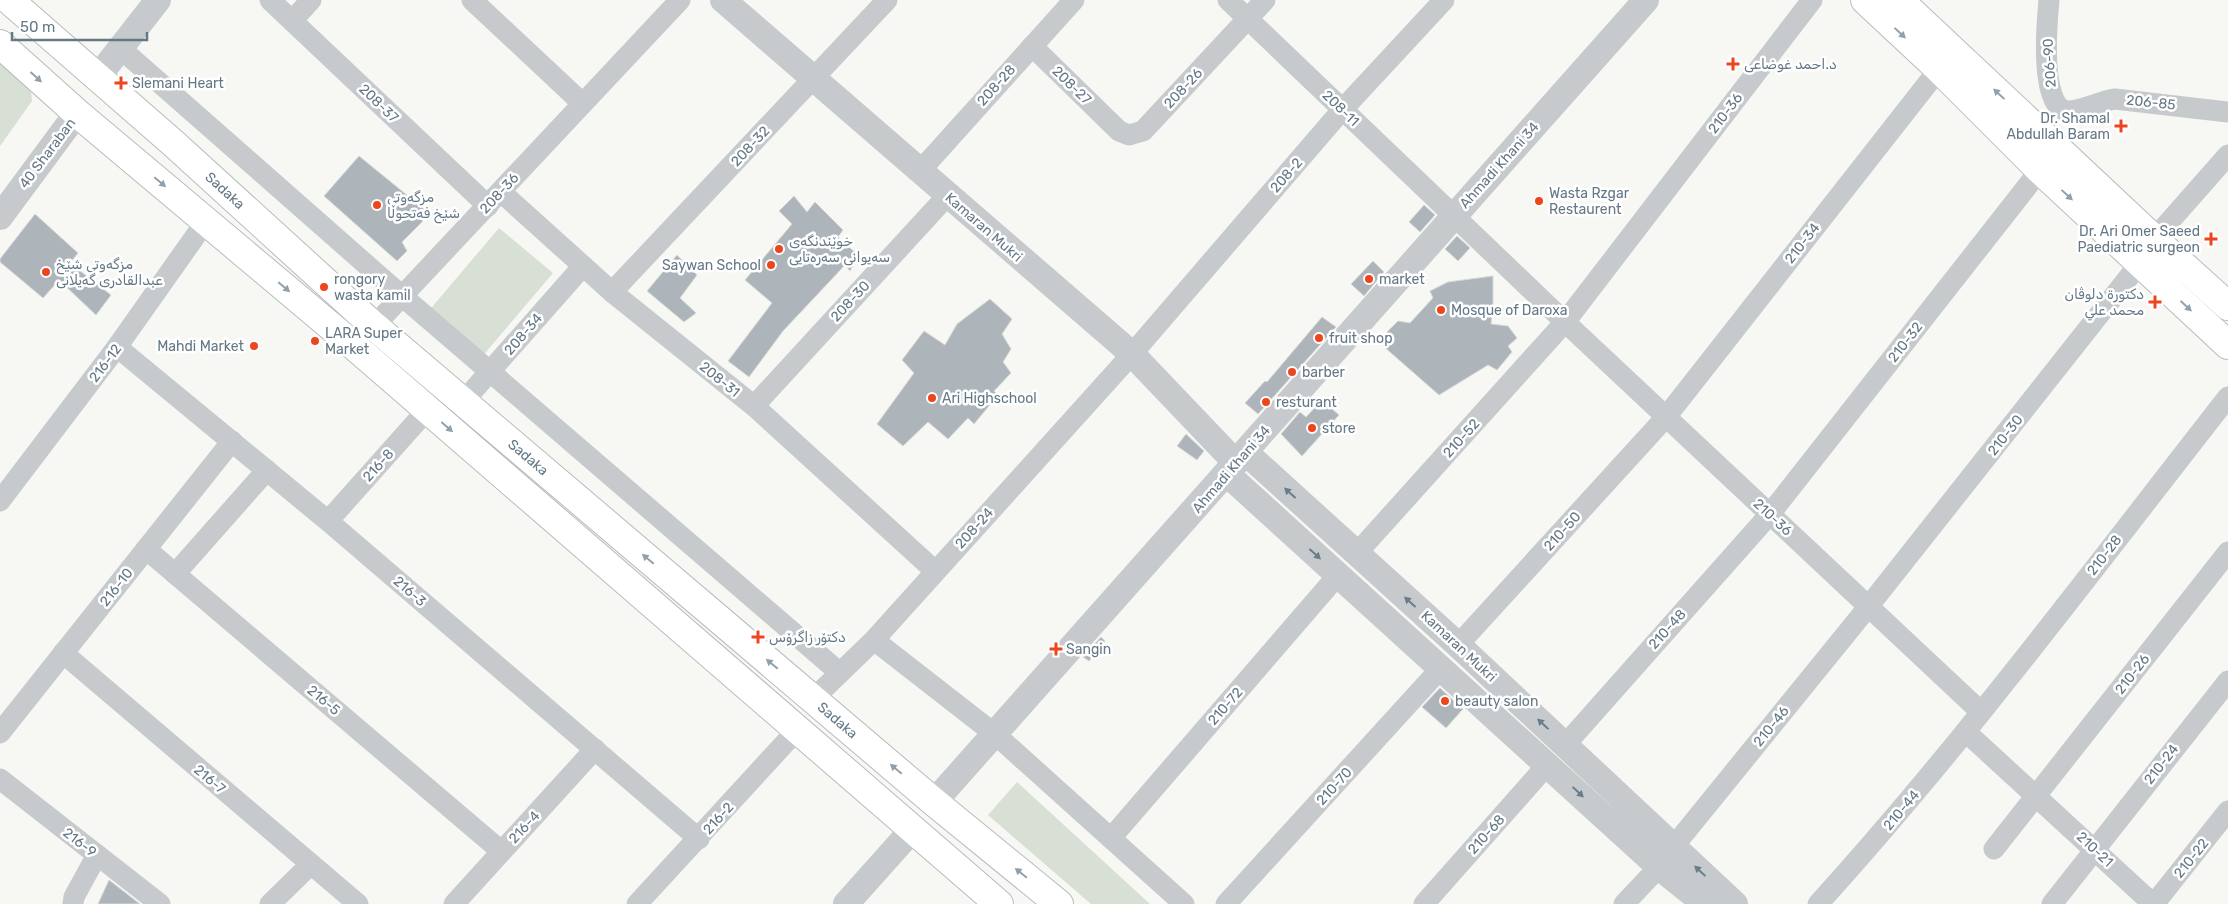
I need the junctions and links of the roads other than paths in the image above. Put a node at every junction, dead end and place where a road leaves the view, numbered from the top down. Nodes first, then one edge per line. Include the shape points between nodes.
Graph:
1 (9, 0) edge
2 (158, 0) edge
3 (270, 0) edge
4 (311, 0) edge
5 (472, 0) edge
6 (680, 0) edge
7 (723, 0) edge
8 (888, 0) edge
9 (1074, 0) edge
10 (1228, 0) edge
11 (1265, 0) edge
12 (1444, 0) edge
13 (1646, 0) edge
14 (1812, 0) edge
15 (1865, 0) edge
16 (1899, 0) edge
17 (2049, 0) edge
18 (1248, 19) junction
19 (292, 21) junction
20 (0, 44) edge
21 (1032, 46) junction
22 (120, 48) junction
23 (1939, 69) junction
24 (97, 78) junction
25 (813, 79) junction
26 (582, 103) junction
27 (1342, 110) junction
28 (2075, 111) joint
29 (77, 112) junction
30 (2228, 112) edge
31 (1112, 124) joint
32 (2228, 155) edge
33 (2040, 170) junction
34 (920, 171) junction
35 (947, 196) junction
36 (494, 199) junction
37 (1454, 216) junction
38 (0, 217) edge
39 (206, 221) junction
40 (2154, 240) junction
41 (2140, 263) junction
42 (583, 266) junction
43 (612, 292) junction
44 (402, 296) junction
45 (2228, 306) edge
46 (1565, 322) junction
47 (374, 326) junction
48 (2228, 345) edge
49 (117, 347) junction
50 (1132, 354) junction
51 (490, 371) junction
52 (2228, 397) edge
53 (463, 402) junction
54 (754, 406) junction
55 (427, 410) junction
56 (1666, 417) junction
57 (232, 441) junction
58 (1236, 463) junction
59 (267, 470) junction
60 (560, 484) junction
61 (0, 501) edge
62 (542, 510) junction
63 (1770, 514) junction
64 (598, 516) junction
65 (328, 521) junction
66 (578, 540) junction
67 (146, 549) junction
68 (2228, 552) edge
69 (1356, 553) junction
70 (935, 571) junction
71 (175, 574) junction
72 (1338, 575) junction
73 (1868, 607) junction
74 (874, 640) junction
75 (1458, 645) junction
76 (63, 653) junction
77 (1441, 668) junction
78 (840, 673) junction
79 (2228, 680) edge
80 (813, 699) junction
81 (1522, 705) junction
82 (1981, 712) junction
83 (1505, 726) junction
84 (797, 730) junction
85 (1966, 732) junction
86 (0, 733) edge
87 (996, 735) junction
88 (1565, 745) junction
89 (595, 749) junction
90 (1548, 764) junction
91 (0, 779) edge
92 (2036, 796) junction
93 (934, 802) junction
94 (2228, 811) edge
95 (912, 830) junction
96 (699, 838) junction
97 (1111, 838) junction
98 (1674, 846) junction
99 (2095, 848) junction
100 (1994, 849) dead end
101 (501, 851) junction
102 (97, 855) junction
103 (311, 864) junction
104 (1659, 867) junction
105 (73, 904) edge
106 (160, 904) edge
107 (270, 904) edge
108 (358, 904) edge
109 (454, 904) edge
110 (637, 904) edge
111 (846, 904) edge
112 (999, 904) edge
113 (1059, 904) edge
114 (1184, 904) edge
115 (1226, 904) edge
116 (1424, 904) edge
117 (1624, 904) edge
118 (1705, 904) edge
119 (1735, 904) edge
120 (1818, 904) edge
121 (2052, 904) edge
122 (2154, 904) edge

1 - 24 main road, Sadaka
2 - 22 street
3 - 19 street, 208-37
4 - 19 street
5 - 26 street
6 - 26 street, 208-36
7 - 25 street, Kamaran Mukri
8 - 25 street, 208-32
9 - 21 street, 208-28
10 - 18 street, 208-11
11 - 18 street, 208-26
12 - 27 street, 208-2
13 - 37 street, Ahmadi Khani 34
14 - 46 street, 210-36
15 -> 23 main road
40 -> 16 main road
17 - 28 street, 206-90 via 2046,39 2050,93 2055,104 2064,110
18 - 27 street, 208-11
18 - 31 street, 208-26 via 1143,131 1129,135
19 - 36 street, 208-37
20 -> 29 main road
21 - 31 street, 208-27
21 - 34 street, 208-28
22 - 24 street
22 - 44 street
23 - 33 main road
23 - 56 street, 210-34
24 - 47 main road, Sadaka
25 - 34 street, Kamaran Mukri
25 - 43 street, 208-32
26 - 36 street, 208-36
27 - 37 street, 208-11
27 - 50 street, 208-2
28 - 30 street, 206-85 via 2115,99
29 - 38 street, 40 Sharaban
29 -> 39 main road
32 - 40 street
33 -> 41 main road
33 - 63 street, 210-32
34 - 35 street, Kamaran Mukri
35 - 50 street, Kamaran Mukri
35 - 54 street, 208-30
36 - 42 street, 208-31
36 - 44 street, 208-36
37 - 46 street, 210-36
37 - 58 street, Ahmadi Khani 34
39 - 49 street, 216-12
39 -> 55 main road
40 - 45 main road
41 -> 48 main road
41 - 73 street, 210-30
42 - 43 street, 208-31
42 - 51 street, 208-34
43 - 54 street, 208-31
44 - 47 street, 208-36
44 - 51 street
46 - 56 street, 210-36
46 - 69 street, 210-52
47 - 53 main road, Sadaka
49 - 57 street, 216-3
49 - 61 street, 216-12
50 - 58 street, Kamaran Mukri
50 - 70 street, 208-24
51 - 53 street, 208-34
51 - 78 street
52 - 82 street, 210-28
53 - 60 main road, Sadaka
54 - 70 street, 208-31
55 -> 62 main road
55 - 65 street, 216-8
56 - 63 street, 210-36
56 - 75 street, 210-50
57 - 59 street, 216-3
57 - 67 street, 216-10
69 -> 58 street, Kamaran Mukri
58 -> 72 street, Kamaran Mukri
58 - 87 street, Ahmadi Khani 34
59 - 65 street, 216-3
59 - 71 street
60 - 62 main road via 554,498
60 - 64 main road, Sadaka
62 - 66 main road
63 - 73 street, 210-36
63 - 88 street, 210-48
64 - 66 main road via 585,526
80 -> 64 main road, Sadaka
65 - 89 street, 216-3
66 - 84 main road
67 - 71 street, 216-5
67 - 76 street, 216-10
68 - 92 street, 210-26
75 -> 69 street, Kamaran Mukri
70 - 74 street, 208-24
71 - 101 street, 216-5
72 - 77 street, Kamaran Mukri
72 - 97 street, 210-72
73 - 82 street, 210-36
73 - 98 street, 210-46
74 - 78 street, 208-24
74 - 87 street
75 - 81 street, Kamaran Mukri
76 - 86 street, 216-10
76 - 103 street, 216-7
77 - 83 street, Kamaran Mukri
77 - 115 street, 210-70
78 - 80 street, 208-24
79 - 99 street, 210-24
93 -> 80 main road, Sadaka
81 - 83 street
88 -> 81 street, Kamaran Mukri
82 - 85 street, 210-44
83 - 90 street, Kamaran Mukri
84 - 95 main road
84 - 96 street, 216-2
85 - 92 street, 210-21
85 - 120 street, 210-44 via 1879,837
87 - 93 street, Ahmadi Khani 34
87 - 97 street
88 - 98 street, Kamaran Mukri
89 - 96 street, 216-3
89 - 101 street, 216-4
90 -> 104 street, Kamaran Mukri
90 - 116 street, 210-68
91 - 102 street, 216-9
92 - 99 street, 210-21
92 - 100 street
113 -> 93 main road, Sadaka
94 - 122 street, 210-22
95 - 111 street
95 - 112 main road
96 - 110 street, 216-2
97 - 114 street
119 -> 98 street, Kamaran Mukri
99 - 121 street, 210-24
99 - 122 street, 210-21
101 - 109 street, 216-4
102 - 105 street
102 - 106 street, 216-9
103 - 107 street
103 - 108 street, 216-7
104 - 117 street
104 - 118 street, Kamaran Mukri

